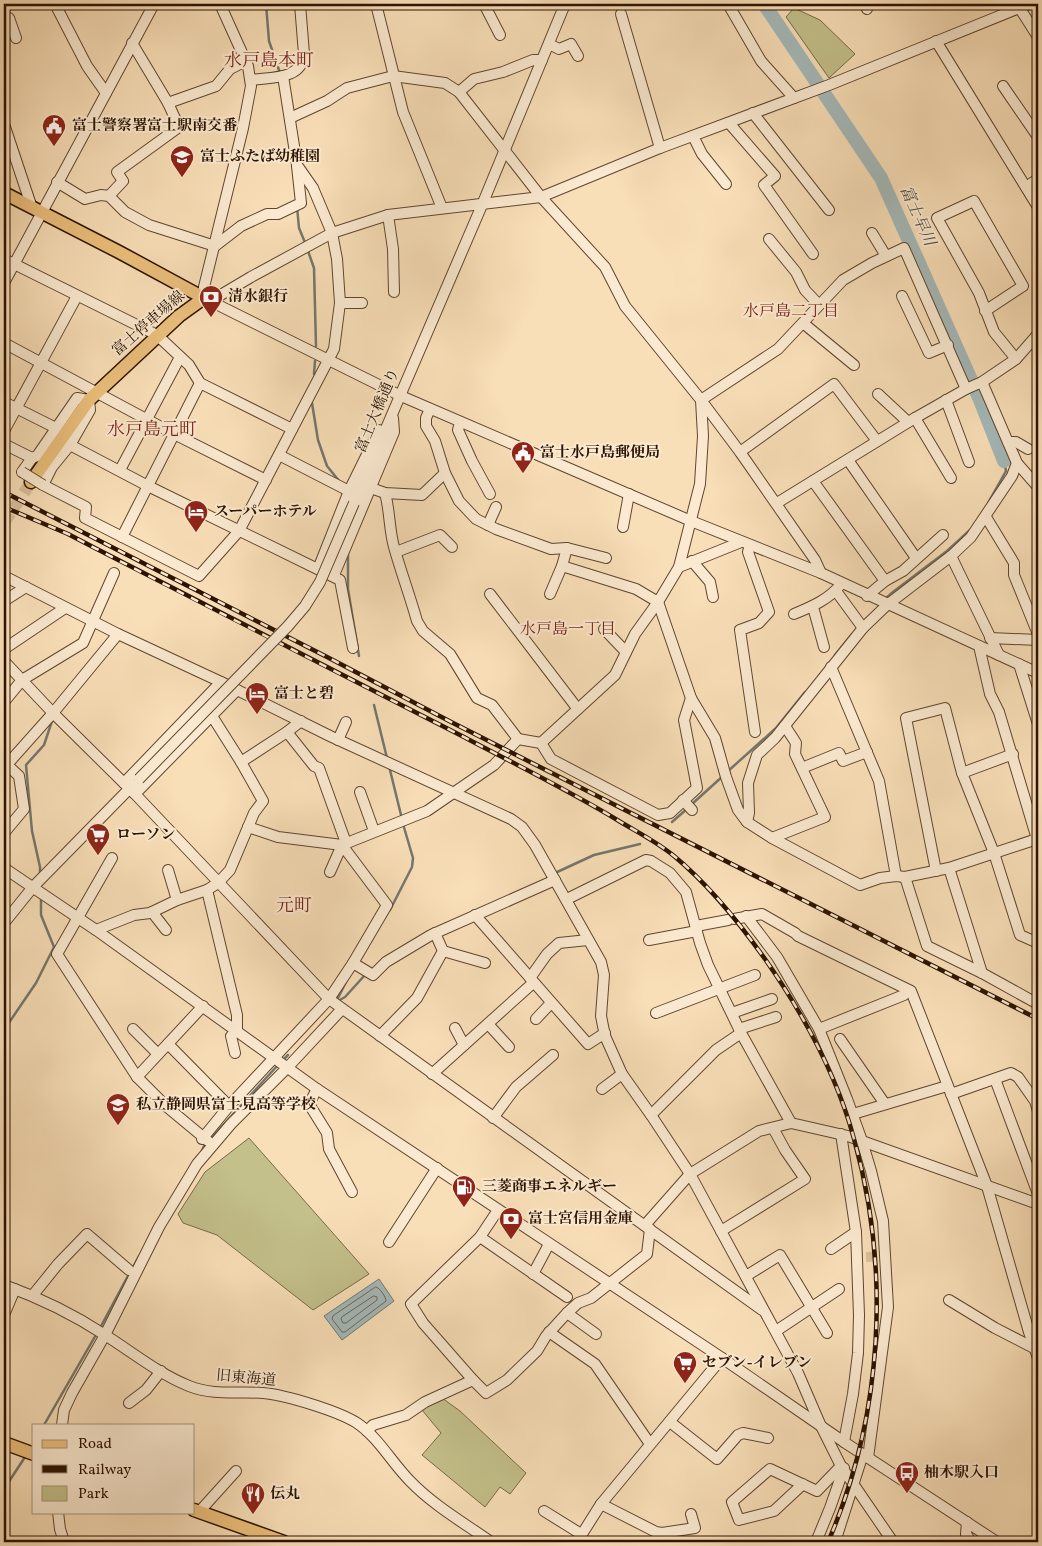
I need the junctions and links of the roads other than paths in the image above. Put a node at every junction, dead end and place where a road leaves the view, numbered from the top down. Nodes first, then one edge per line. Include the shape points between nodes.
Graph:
1 (55, 4) edge
2 (154, 4) edge
3 (220, 4) edge
4 (300, 4) edge
5 (376, 4) edge
6 (484, 4) edge
7 (566, 4) edge
8 (728, 4) edge
9 (1022, 5) edge
10 (621, 14) dead end
11 (4, 21) edge
12 (500, 34) dead end
13 (1038, 37) edge
14 (16, 38) dead end
15 (936, 41) junction
16 (132, 43) junction
17 (549, 44) junction
18 (578, 56) dead end
19 (542, 60) junction
20 (246, 61) junction
21 (283, 76) junction
22 (393, 76) junction
23 (251, 80) junction
24 (1003, 86) dead end
25 (459, 92) junction
26 (106, 93) junction
27 (794, 98) junction
28 (168, 102) junction
29 (753, 114) junction
30 (290, 118) junction
31 (729, 123) junction
32 (4, 124) edge
33 (693, 136) junction
34 (1038, 136) edge
35 (660, 148) junction
36 (505, 150) junction
37 (297, 165) junction
38 (1038, 180) edge
39 (57, 182) junction
40 (726, 184) dead end
41 (1026, 187) junction
42 (4, 193) edge
43 (109, 196) junction
44 (542, 197) junction
45 (482, 205) junction
46 (1038, 207) edge
47 (442, 208) junction
48 (829, 210) dead end
49 (36, 211) junction
50 (388, 215) junction
51 (332, 233) junction
52 (872, 233) dead end
53 (769, 239) dead end
54 (215, 246) junction
55 (813, 254) dead end
56 (886, 256) junction
57 (8, 262) edge
58 (4, 283) edge
59 (394, 292) dead end
60 (77, 296) junction
61 (902, 296) dead end
62 (204, 298) junction
63 (340, 303) junction
64 (362, 303) dead end
65 (819, 305) junction
66 (985, 312) junction
67 (802, 323) junction
68 (1038, 334) edge
69 (157, 335) junction
70 (4, 343) edge
71 (948, 345) junction
72 (180, 356) junction
73 (1016, 359) junction
74 (328, 360) junction
75 (40, 362) junction
76 (854, 365) dead end
77 (200, 382) junction
78 (982, 382) junction
79 (966, 388) junction
80 (878, 394) dead end
81 (93, 396) junction
82 (401, 396) junction
83 (701, 400) junction
84 (946, 400) junction
85 (4, 402) edge
86 (16, 408) junction
87 (430, 408) junction
88 (392, 414) junction
89 (146, 419) junction
90 (912, 420) junction
91 (460, 422) junction
92 (56, 428) junction
93 (292, 429) junction
94 (4, 432) edge
95 (174, 434) junction
96 (876, 441) junction
97 (1008, 442) junction
98 (4, 444) edge
99 (70, 445) junction
100 (1028, 449) dead end
101 (740, 452) junction
102 (279, 455) junction
103 (32, 458) junction
104 (848, 460) junction
105 (969, 462) dead end
106 (1017, 463) junction
107 (120, 470) junction
108 (445, 473) junction
109 (951, 478) dead end
110 (266, 480) junction
111 (813, 481) junction
112 (37, 483) junction
113 (148, 486) junction
114 (1038, 487) edge
115 (371, 488) junction
116 (349, 491) junction
117 (385, 493) junction
118 (490, 494) dead end
119 (629, 494) junction
120 (777, 503) junction
121 (496, 506) dead end
122 (986, 517) junction
123 (691, 521) junction
124 (488, 525) junction
125 (623, 527) dead end
126 (239, 531) junction
127 (943, 535) dead end
128 (122, 537) junction
129 (746, 544) junction
130 (452, 547) dead end
131 (567, 548) junction
132 (396, 552) junction
133 (951, 556) junction
134 (606, 558) dead end
135 (916, 558) junction
136 (692, 561) junction
137 (562, 566) junction
138 (679, 567) junction
139 (318, 569) junction
140 (114, 573) dead end
141 (821, 574) junction
142 (334, 575) junction
143 (4, 576) edge
144 (886, 581) junction
145 (26, 587) junction
146 (839, 588) junction
147 (490, 594) dead end
148 (550, 594) dead end
149 (713, 597) dead end
150 (4, 601) edge
151 (879, 601) junction
152 (658, 602) junction
153 (813, 607) junction
154 (65, 608) junction
155 (794, 614) dead end
156 (93, 622) junction
157 (860, 625) junction
158 (604, 629) dead end
159 (118, 634) junction
160 (1038, 634) edge
161 (990, 638) junction
162 (1038, 640) edge
163 (979, 646) junction
164 (824, 647) dead end
165 (354, 648) dead end
166 (4, 649) edge
167 (626, 652) junction
168 (999, 655) junction
169 (4, 661) edge
170 (1019, 664) junction
171 (831, 667) junction
172 (1038, 673) edge
173 (22, 680) junction
174 (221, 682) junction
175 (237, 690) junction
176 (691, 698) junction
177 (4, 702) edge
178 (577, 708) junction
179 (53, 713) junction
180 (212, 716) junction
181 (301, 721) junction
182 (346, 722) dead end
183 (1038, 724) edge
184 (785, 726) junction
185 (287, 732) junction
186 (754, 732) dead end
187 (518, 739) junction
188 (338, 740) junction
189 (541, 743) junction
190 (867, 752) junction
191 (1013, 754) junction
192 (241, 762) junction
193 (5, 765) edge
194 (802, 768) junction
195 (962, 773) junction
196 (129, 789) junction
197 (360, 792) dead end
198 (453, 793) junction
199 (747, 822) junction
200 (248, 828) junction
201 (374, 831) junction
202 (4, 833) edge
203 (772, 838) junction
204 (1038, 841) edge
205 (344, 844) junction
206 (994, 853) junction
207 (112, 858) dead end
208 (4, 868) edge
209 (949, 868) junction
210 (168, 870) dead end
211 (936, 871) junction
212 (330, 872) dead end
213 (901, 876) junction
214 (553, 877) junction
215 (218, 883) junction
216 (33, 887) junction
217 (207, 890) junction
218 (567, 899) junction
219 (177, 900) junction
220 (152, 912) junction
221 (475, 916) junction
222 (746, 916) junction
223 (79, 918) junction
224 (4, 923) edge
225 (696, 928) junction
226 (96, 930) junction
227 (166, 930) dead end
228 (436, 933) junction
229 (588, 940) junction
230 (649, 940) dead end
231 (1038, 943) edge
232 (443, 951) junction
233 (353, 963) junction
234 (485, 963) dead end
235 (982, 973) junction
236 (755, 975) dead end
237 (532, 981) junction
238 (720, 989) junction
239 (904, 995) dead end
240 (772, 999) dead end
241 (330, 1000) junction
242 (551, 1003) junction
243 (1038, 1004) edge
244 (203, 1006) junction
245 (342, 1008) junction
246 (656, 1013) dead end
247 (732, 1013) junction
248 (776, 1017) dead end
249 (536, 1019) dead end
250 (488, 1024) junction
251 (455, 1028) dead end
252 (134, 1029) dead end
253 (819, 1029) junction
254 (237, 1031) junction
255 (740, 1031) junction
256 (605, 1033) junction
257 (380, 1036) junction
258 (840, 1039) dead end
259 (168, 1044) junction
260 (464, 1045) junction
261 (509, 1047) dead end
262 (235, 1053) dead end
263 (158, 1054) junction
264 (553, 1055) dead end
265 (275, 1058) junction
266 (287, 1068) junction
267 (432, 1074) junction
268 (622, 1074) junction
269 (137, 1076) junction
270 (995, 1079) junction
271 (317, 1089) junction
272 (602, 1089) dead end
273 (949, 1090) junction
274 (885, 1104) junction
275 (1037, 1104) edge
276 (229, 1106) junction
277 (853, 1114) junction
278 (651, 1115) junction
279 (493, 1118) junction
280 (791, 1123) junction
281 (773, 1128) junction
282 (841, 1134) junction
283 (207, 1141) junction
284 (862, 1141) junction
285 (437, 1168) junction
286 (690, 1174) junction
287 (987, 1186) junction
288 (352, 1192) dead end
289 (1038, 1194) edge
290 (1038, 1204) edge
291 (498, 1210) junction
292 (648, 1227) junction
293 (721, 1231) junction
294 (856, 1232) junction
295 (480, 1237) junction
296 (389, 1242) dead end
297 (549, 1244) junction
298 (831, 1249) dead end
299 (129, 1270) dead end
300 (533, 1274) junction
301 (746, 1276) junction
302 (610, 1284) junction
303 (4, 1285) edge
304 (15, 1289) junction
305 (839, 1289) dead end
306 (33, 1295) junction
307 (567, 1297) dead end
308 (949, 1300) dead end
309 (810, 1307) junction
310 (763, 1310) junction
311 (567, 1313) junction
312 (4, 1315) edge
313 (776, 1331) junction
314 (101, 1332) junction
315 (549, 1332) junction
316 (827, 1333) dead end
317 (596, 1334) dead end
318 (1036, 1353) edge
319 (722, 1358) junction
320 (161, 1371) junction
321 (473, 1380) junction
322 (129, 1402) dead end
323 (670, 1422) junction
324 (62, 1424) edge
325 (820, 1424) junction
326 (367, 1430) junction
327 (768, 1438) dead end
328 (844, 1442) junction
329 (4, 1443) edge
330 (650, 1444) junction
331 (30, 1452) edge
332 (866, 1456) junction
333 (842, 1467) junction
334 (236, 1471) dead end
335 (803, 1484) junction
336 (853, 1484) junction
337 (601, 1504) junction
338 (196, 1511) edge
339 (544, 1511) dead end
340 (58, 1514) edge
341 (690, 1514) dead end
342 (967, 1522) junction
343 (254, 1538) edge
344 (579, 1538) edge
345 (64, 1542) edge
346 (284, 1542) edge
347 (491, 1542) edge
348 (816, 1542) edge
349 (835, 1542) edge
350 (894, 1542) edge
351 (971, 1542) edge
352 (997, 1542) edge

1 - 26 street via 86,66
2 - 16 street
3 - 20 street
4 - 21 street via 303,62 300,68
5 - 22 street
6 - 12 street
7 - 17 street, 富士大橋通り
8 - 27 street via 761,61
9 - 13 street
9 - 15 street
10 - 35 street
11 - 14 street via 9,18
15 - 27 street
15 - 41 street
16 - 26 street
16 - 28 street
17 - 18 street via 560,49 571,44
17 - 19 street, 富士大橋通り
19 - 25 street via 474,79
19 - 36 street, 富士大橋通り
20 - 23 street
20 - 28 street via 230,69 216,86
21 - 23 street
21 - 30 street
22 - 25 street via 445,83
22 - 30 street via 347,88
22 - 47 street via 403,112
23 - 54 street
24 - 34 street
25 - 36 street
26 - 39 street
27 - 29 street
28 - 43 street via 179,127 117,172 123,181
29 - 31 street
29 - 48 street
30 - 37 street
31 - 33 street
31 - 55 street via 775,176 764,185
32 - 49 street
33 - 35 street
33 - 40 street via 702,154
35 - 44 street
36 - 44 street
36 - 45 street, 富士大橋通り
37 - 51 street via 313,188
37 - 54 street via 301,203 241,226
38 - 41 street
39 - 43 street via 85,198
39 - 49 street
41 - 46 street
42 - 49 main road, 富士停車場線
43 - 54 street via 125,212 149,225
44 - 45 street
44 - 83 street via 605,267 625,306
45 - 47 street
45 - 82 street, 富士大橋通り
47 - 50 street
49 - 57 street
49 - 62 main road, 富士停車場線
50 - 51 street
50 - 59 street
51 - 62 street via 219,296
51 - 63 street
52 - 56 street
53 - 65 street
54 - 62 street
56 - 65 street via 843,280
56 - 71 street via 904,248
57 - 58 street
57 - 60 street
60 - 69 street
60 - 75 street
61 - 71 street via 929,353
62 - 69 main road, 富士停車場線
62 - 74 street
63 - 64 street
63 - 74 street via 334,349
65 - 67 street
66 - 66 street via 1023,286 974,201 937,218
66 - 73 street via 994,332
67 - 76 street
67 - 83 street via 778,349
68 - 73 street
69 - 72 street
69 - 81 main road, 富士停車場線
70 - 75 street
71 - 79 street
72 - 77 street
72 - 89 street
73 - 78 street
74 - 82 street
74 - 93 street
75 - 81 street
75 - 86 street
77 - 93 street
77 - 95 street
78 - 79 street
78 - 97 street
79 - 84 street
80 - 90 street
81 - 89 street
81 - 92 street via 76,398
81 - 99 street via 90,410
81 - 112 main road, 富士停車場線
82 - 87 street
82 - 88 street, 富士大橋通り
83 - 101 street
83 - 123 street via 700,484
84 - 90 street
84 - 105 street
85 - 86 street
86 - 92 street
86 - 94 street
87 - 91 street
87 - 108 street via 426,426 435,441
88 - 115 street via 394,432
88 - 116 street via 382,424
88 - 196 street, 富士大橋通り, bridge via 314,594 288,626
89 - 95 street
89 - 107 street
90 - 96 street
90 - 109 street
91 - 118 street via 458,430
91 - 119 street
92 - 103 street via 37,456
93 - 102 street
95 - 110 street
95 - 113 street
96 - 101 street via 834,384
96 - 104 street
97 - 100 street via 1016,442
97 - 106 street
98 - 103 street
99 - 107 street
99 - 112 street
101 - 120 street
102 - 110 street
102 - 116 street
103 - 112 street, bridge via 22,472
104 - 111 street
104 - 135 street
106 - 114 street
106 - 122 street
107 - 113 street
108 - 117 street via 422,494
108 - 124 street via 459,501 476,519
110 - 126 street
111 - 120 street
111 - 144 street
112 - 128 street via 86,508 85,518
113 - 126 street
113 - 128 street
115 - 117 street
115 - 142 street
116 - 139 street
117 - 132 street
119 - 123 street
119 - 125 street
120 - 141 street via 816,560
121 - 124 street
122 - 133 street
122 - 160 street via 1014,563 1014,575
123 - 129 street
123 - 138 street
124 - 131 street via 551,549
126 - 128 street via 199,576
126 - 139 street
127 - 135 street
129 - 136 street
129 - 141 street
129 - 186 street via 769,612 759,624 740,630
130 - 132 street via 440,535
131 - 134 street
131 - 137 street
132 - 187 street via 423,631 450,654 477,698 492,705
133 - 151 street
133 - 161 street
135 - 144 street
136 - 138 street
136 - 149 street via 710,582
137 - 148 street
137 - 152 street via 636,589
138 - 152 street
139 - 142 street
140 - 156 street
141 - 146 street
142 - 165 street via 340,580
143 - 145 street
144 - 151 street
145 - 150 street
145 - 154 street
146 - 151 street
146 - 153 street
146 - 157 street
147 - 178 street
151 - 157 street
151 - 163 street
152 - 167 street
152 - 176 street
153 - 155 street
153 - 164 street
154 - 156 street
154 - 166 street
156 - 159 street
156 - 173 street via 83,643
157 - 171 street
158 - 167 street
159 - 174 street
159 - 179 street
161 - 162 street
161 - 168 street
163 - 168 street
163 - 191 street via 990,694
167 - 178 street via 615,675
168 - 170 street
169 - 173 street
170 - 172 street
170 - 183 street
171 - 184 street
171 - 190 street
173 - 177 street
173 - 179 street
174 - 175 street
174 - 196 street
175 - 180 street
175 - 181 street
176 - 189 street via 684,720 698,788 688,806 670,813 658,815 551,759
176 - 199 street via 715,738 738,810
178 - 189 street
179 - 193 street
179 - 196 street
180 - 192 street
180 - 196 street
181 - 185 street
181 - 188 street
182 - 188 street
184 - 194 street via 796,743 795,754
184 - 199 street via 757,755 748,784
185 - 192 street
185 - 205 street via 319,768
187 - 189 street
187 - 198 street via 494,765
188 - 198 street
190 - 194 street via 843,761 839,753
190 - 213 street via 879,781
191 - 195 street
191 - 204 street
192 - 200 street via 263,801
193 - 202 street via 19,776 24,809
194 - 203 street via 825,816
195 - 206 street
195 - 211 street via 945,708 906,718
196 - 215 street
196 - 216 street
197 - 201 street
198 - 201 street via 426,811
198 - 214 street via 522,827
199 - 203 street
200 - 205 street via 278,837
200 - 215 street via 230,870
201 - 205 street
203 - 213 street via 860,885 880,878
204 - 206 street
205 - 212 street
205 - 233 street via 387,905
206 - 209 street
206 - 231 street via 1020,935
207 - 223 street
208 - 216 street
209 - 211 street
209 - 235 street
210 - 219 street
211 - 213 street
213 - 235 street via 927,946
214 - 218 street
214 - 221 street
215 - 217 street
215 - 241 street
216 - 223 street
216 - 224 street
217 - 219 street
217 - 254 street via 238,1015
218 - 225 street via 646,860 651,861 670,873 686,892
218 - 229 street
219 - 220 street
220 - 226 street via 134,915
220 - 227 street
221 - 228 street
221 - 237 street
222 - 225 street
222 - 253 street via 778,957
222 - 273 street via 762,914 798,936 911,991
223 - 226 street
223 - 269 street via 57,954
225 - 230 street
225 - 238 street via 705,958
226 - 244 street
228 - 232 street
228 - 233 street via 386,962 373,975
229 - 237 street via 559,943 547,954
229 - 256 street via 601,962 604,975 601,1016
232 - 234 street
232 - 257 street via 417,998
233 - 241 street
235 - 243 street
236 - 238 street
237 - 242 street
237 - 250 street
238 - 246 street
238 - 247 street
239 - 253 street
240 - 247 street
241 - 245 street
241 - 265 street
242 - 249 street
242 - 256 street via 588,1044
244 - 254 street
244 - 259 street
245 - 257 street
245 - 266 street
247 - 255 street
248 - 255 street
250 - 260 street
250 - 261 street
251 - 260 street
252 - 263 street
253 - 277 street
254 - 262 street via 231,1036
254 - 265 street
255 - 278 street via 716,1050
255 - 280 street
256 - 268 street
257 - 267 street
258 - 274 street
259 - 263 street
259 - 276 street
260 - 267 street
263 - 269 street
264 - 279 street via 516,1087
265 - 266 street
265 - 276 street
266 - 271 street
266 - 283 street
267 - 279 street
268 - 272 street
268 - 278 street
269 - 283 street
270 - 273 street
270 - 275 street via 1011,1073 1018,1077
270 - 289 street
271 - 285 street
271 - 288 street via 309,1104 327,1133 329,1149
273 - 274 street
273 - 287 street
274 - 277 street
276 - 283 street
277 - 284 street
278 - 286 street
279 - 292 street
280 - 281 street
280 - 282 street
281 - 286 street via 759,1131
281 - 293 street via 805,1179
282 - 284 street
282 - 294 street
283 - 314 street
284 - 287 street
284 - 332 street via 883,1221 888,1306
285 - 291 street
285 - 296 street
286 - 292 street
286 - 293 street
287 - 290 street
287 - 318 street
291 - 295 street
291 - 297 street
292 - 302 street via 647,1254
292 - 310 street
293 - 301 street
294 - 298 street
294 - 328 street via 861,1257 858,1353
295 - 300 street
295 - 321 street via 411,1304 423,1323
297 - 300 street
297 - 302 street
299 - 306 street via 88,1234
300 - 307 street
301 - 309 street via 780,1255
301 - 310 street
302 - 311 street
302 - 319 street
303 - 304 street, 旧東海道
304 - 306 street, 旧東海道
304 - 312 street
305 - 309 street
306 - 314 street, 旧東海道
308 - 318 street
309 - 313 street
309 - 316 street
310 - 313 street
311 - 315 street
311 - 317 street
313 - 325 street
314 - 320 street, 旧東海道
314 - 324 street via 66,1404
315 - 321 street via 536,1351 507,1380 486,1393
315 - 330 street via 595,1364
319 - 323 street
319 - 325 street
320 - 322 street via 146,1390
320 - 326 street, 旧東海道 via 173,1379 208,1391 264,1393 294,1399 342,1415
321 - 326 street via 425,1402 406,1415 373,1424
323 - 327 street via 717,1459 738,1435
323 - 330 street
325 - 328 street
325 - 333 street
326 - 347 street, 旧東海道 via 411,1482 441,1508
328 - 332 street
329 - 331 main road
330 - 337 street
332 - 336 street
332 - 342 street
333 - 335 street via 817,1491
333 - 336 street
333 - 348 street
334 - 338 street
335 - 335 street via 774,1511 740,1520 732,1502 770,1469
336 - 349 street
336 - 350 street
337 - 341 street via 662,1533 695,1528
337 - 344 street
338 - 343 main road
339 - 344 street
340 - 345 street
342 - 351 street via 966,1534
342 - 352 street
343 - 346 main road

